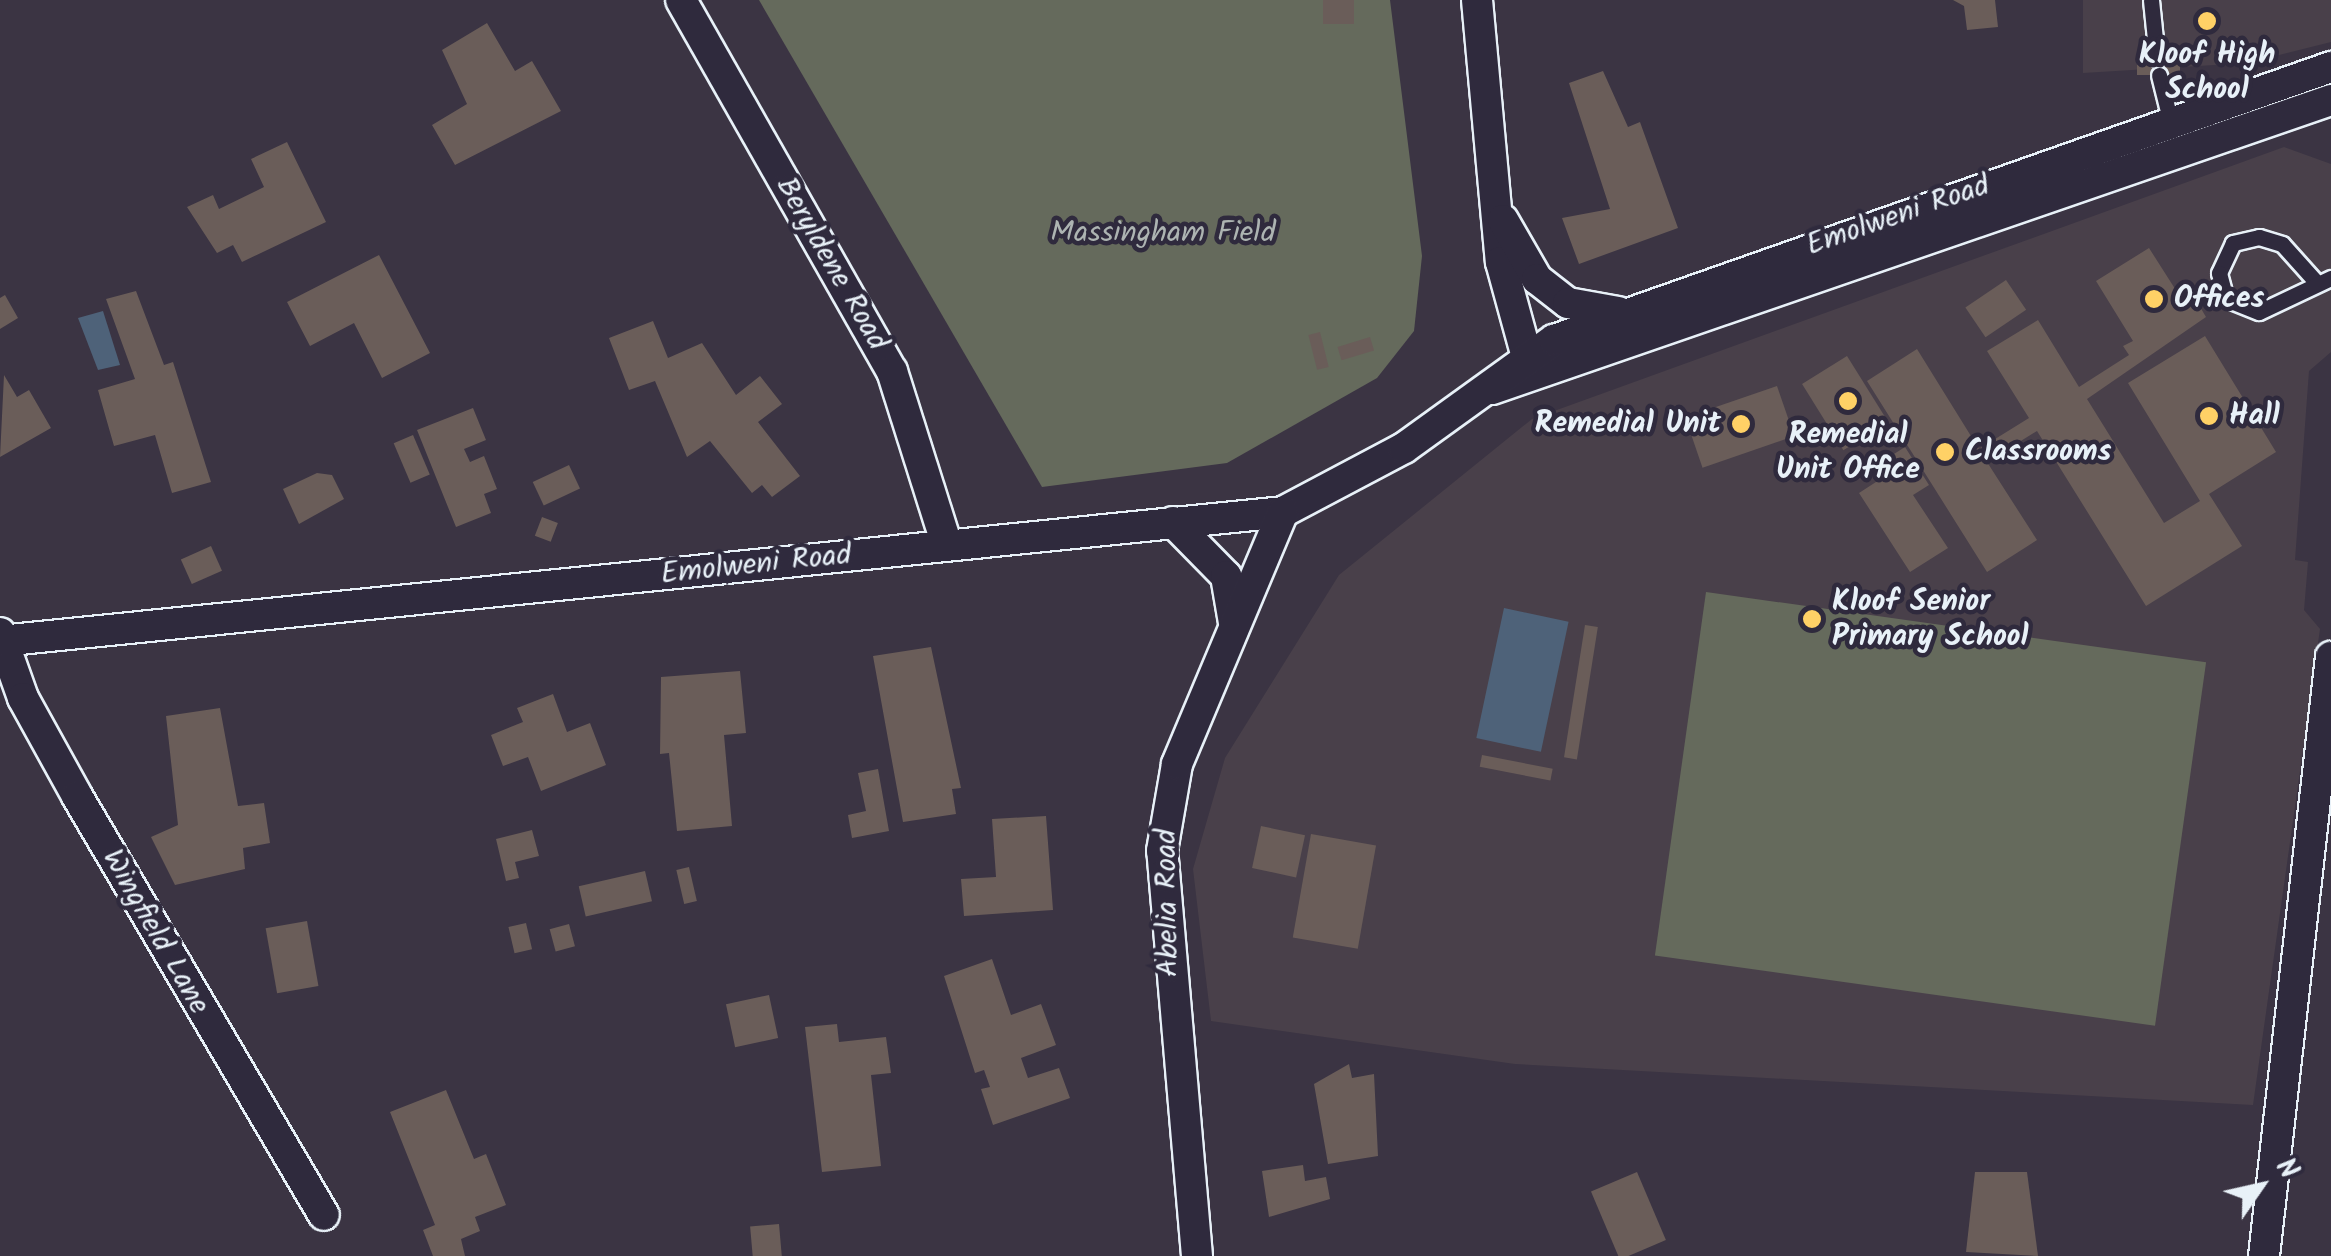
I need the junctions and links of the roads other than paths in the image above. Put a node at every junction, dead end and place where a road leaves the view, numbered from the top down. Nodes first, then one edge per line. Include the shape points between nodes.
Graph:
1 (681, 0) edge
2 (1478, 0) edge
3 (2150, 0) edge
4 (2331, 68) edge
5 (2331, 100) edge
6 (2170, 119) junction
7 (1500, 212) junction
8 (2324, 281) edge
9 (1625, 312) junction
10 (1528, 365) junction
11 (1283, 512) junction
12 (1173, 522) junction
13 (946, 542) junction
14 (1234, 623) junction
15 (1, 639) edge
16 (2331, 656) edge
17 (324, 1215) dead end
18 (1197, 1256) edge
19 (2264, 1256) edge

1 - 13 street, Beryldene Road via 892,371
2 - 7 street
3 - 6 lane
4 - 6 street, Emolweni Road
5 - 10 street, Emolweni Road
6 - 9 street, Emolweni Road
7 - 9 street via 1537,279 1592,312
7 - 10 street
8 - 8 lane via 2258,312 2226,299 2219,273 2233,244 2259,237 2282,244
9 - 10 street, Emolweni Road
10 - 11 street, Emolweni Road via 1404,448
11 - 12 street, Emolweni Road
11 - 14 street, Abelia Road
12 - 13 street, Emolweni Road
12 - 14 street via 1226,576
13 - 15 street, Emolweni Road
14 - 18 street, Abelia Road via 1177,764 1162,851
15 - 17 street, Wingfield Lane via 23,698 76,796
16 - 19 street

